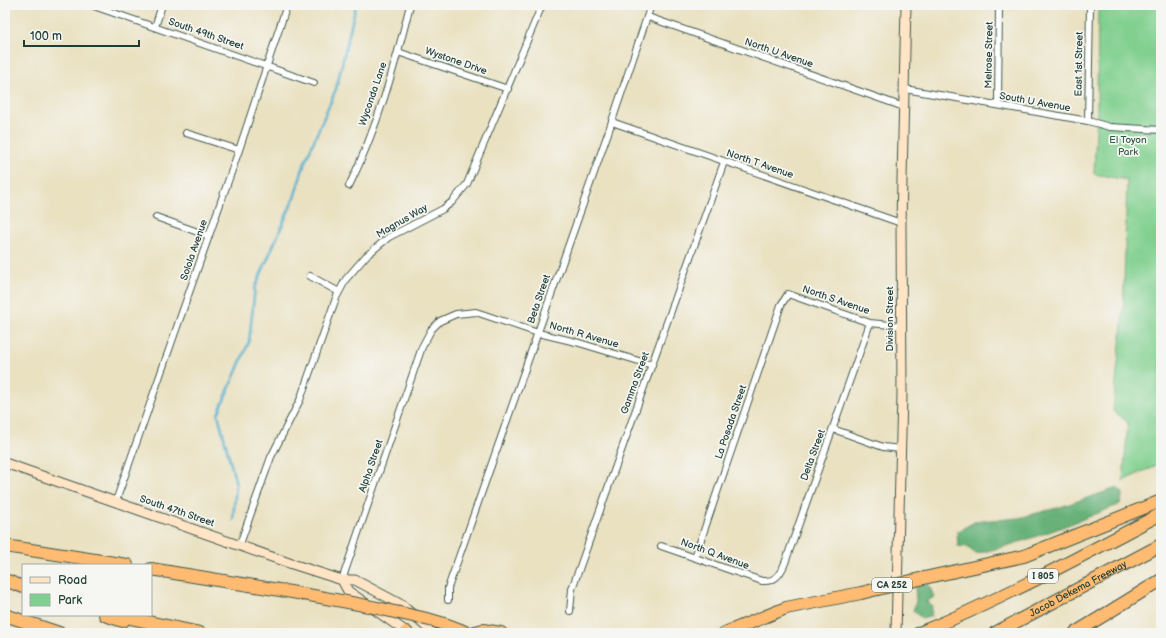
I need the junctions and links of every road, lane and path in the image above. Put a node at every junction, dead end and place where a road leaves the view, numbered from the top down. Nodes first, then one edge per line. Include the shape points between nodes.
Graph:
1 (91, 5) edge
2 (162, 5) edge
3 (287, 5) edge
4 (410, 5) edge
5 (532, 5) edge
6 (650, 5) edge
7 (906, 5) edge
8 (999, 5) edge
9 (541, 6) edge
10 (1090, 6) dead end
11 (648, 17) junction
12 (155, 27) junction
13 (398, 52) junction
14 (267, 66) junction
15 (314, 83) dead end
16 (508, 89) junction
17 (905, 89) junction
18 (998, 105) junction
19 (904, 107) junction
20 (1088, 121) junction
21 (612, 122) junction
22 (1161, 130) edge
23 (186, 133) dead end
24 (239, 150) junction
25 (724, 162) junction
26 (348, 186) dead end
27 (156, 217) dead end
28 (902, 223) junction
29 (209, 236) junction
30 (310, 276) dead end
31 (339, 292) junction
32 (788, 294) joint
33 (870, 323) junction
34 (901, 326) junction
35 (538, 333) junction
36 (418, 359) joint
37 (652, 365) junction
38 (833, 429) junction
39 (901, 449) junction
40 (5, 463) edge
41 (116, 501) junction
42 (1161, 501) edge
43 (1161, 514) edge
44 (240, 544) junction
45 (1161, 545) edge
46 (5, 546) edge
47 (661, 546) dead end
48 (695, 557) junction
49 (121, 564) edge
50 (152, 569) edge
51 (5, 580) edge
52 (342, 580) junction
53 (1161, 580) edge
54 (762, 581) joint
55 (22, 587) edge
56 (448, 600) dead end
57 (570, 611) dead end
58 (5, 616) edge
59 (108, 616) edge
60 (121, 616) edge
61 (726, 632) edge
62 (46, 633) edge
63 (59, 633) edge
64 (162, 633) edge
65 (200, 633) edge
66 (407, 633) edge
67 (433, 633) edge
68 (467, 633) edge
69 (472, 633) edge
70 (501, 633) edge
71 (896, 633) edge
72 (919, 633) edge
73 (996, 633) edge
74 (1075, 633) edge

1 - 12 street, South 49th Street
2 - 12 street
3 - 14 street, Solola Avenue
4 - 13 street, Wyconda Lane
5 - 9 street
6 - 11 street, Beta Street
7 - 17 main road, Division Street
8 - 18 street, Melrose Street
9 - 16 street, Magnus Way
10 - 20 street, East 1st Street
11 - 19 street, North U Avenue
11 - 21 street, Beta Street
12 - 14 street, South 49th Street
13 - 16 street, Wystone Drive
13 - 26 street, Wyconda Lane via 378,113
14 - 15 street, South 49th Street
14 - 24 street, Solola Avenue
16 - 31 street, Magnus Way via 467,184 444,209 389,237 366,256
17 - 18 street, South U Avenue
17 - 19 main road, Division Street
18 - 20 street, South U Avenue
19 - 28 main road, Division Street
20 - 22 street, South U Avenue via 1110,127
21 - 25 street, North T Avenue
21 - 35 street, Beta Street
23 - 24 street
24 - 29 street, Solola Avenue
25 - 28 street, North T Avenue
25 - 37 street, Gamma Street
27 - 29 street
28 - 34 main road, Division Street
29 - 41 street, Solola Avenue
30 - 31 street
31 - 44 street, Magnus Way via 300,400 271,457
32 - 33 street, North S Avenue
32 - 48 street, La Posada Street via 779,311
33 - 34 street, North S Avenue
33 - 38 street, Delta Street
34 - 39 main road, Division Street
35 - 36 street, North R Avenue via 483,313 462,312 446,318 431,330
35 - 37 street, North R Avenue
35 - 56 street, Beta Street via 448,588
36 - 52 street, Alpha Street
37 - 57 street, Gamma Street via 572,589
38 - 39 street via 883,446
38 - 54 street, Delta Street via 782,570 771,582
39 - 71 main road, Division Street
40 - 41 main road, South 47th Street
41 - 44 main road, South 47th Street
42 - 61 highway, CA 252, bridge via 1024,556 786,608
43 - 72 highway, I 805 via 1038,579
44 - 52 main road, South 47th Street
45 - 73 highway, Jacob Dekema Freeway / I 805
46 - 49 highway
47 - 48 street, North Q Avenue
48 - 54 street, North Q Avenue
50 - 68 highway, bridge via 361,605 422,618
51 - 55 highway
52 - 66 main road via 348,591
52 - 67 main road, South 47th Street via 354,580 402,605
53 - 74 highway
58 - 62 highway
58 - 63 highway
59 - 64 highway
60 - 65 highway
69 - 70 highway via 483,630

